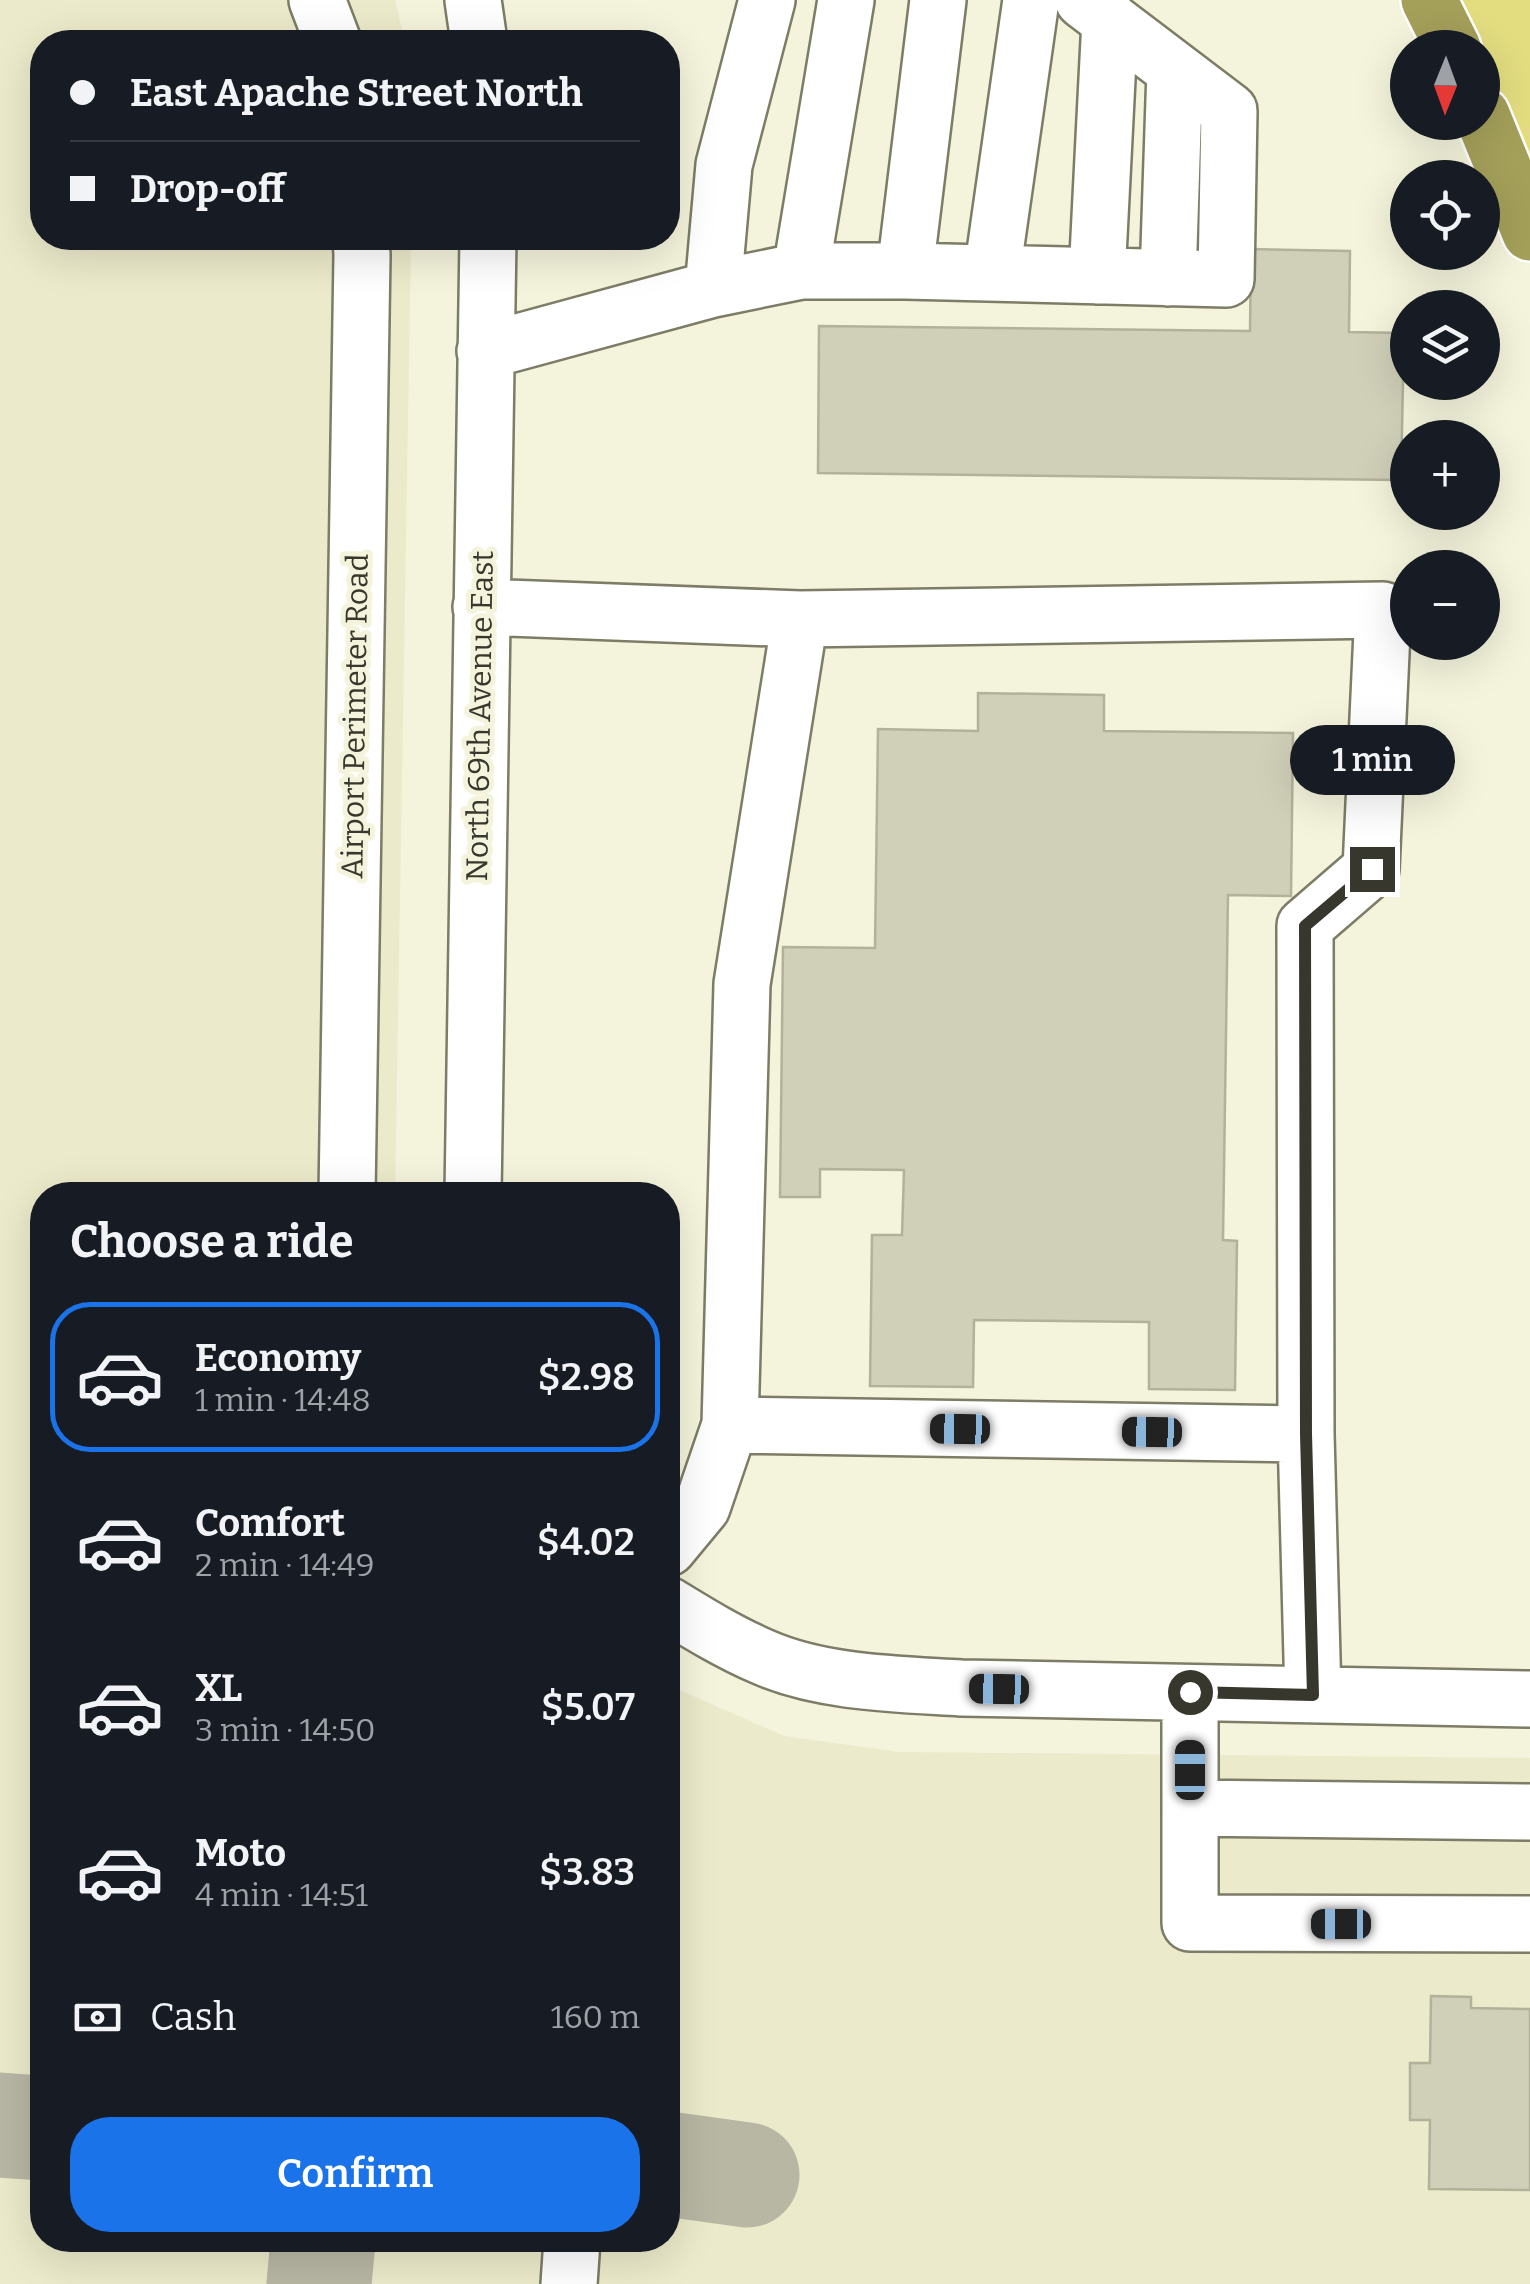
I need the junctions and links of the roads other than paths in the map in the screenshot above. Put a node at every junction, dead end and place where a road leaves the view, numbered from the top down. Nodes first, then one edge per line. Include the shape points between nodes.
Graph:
1 (317, 0) edge
2 (473, 0) edge
3 (768, 0) edge
4 (846, 0) edge
5 (938, 0) edge
6 (1032, 0) edge
7 (1429, 0) edge
8 (1096, 10) edge
9 (328, 30) edge
10 (478, 30) edge
11 (1443, 30) edge
12 (1492, 140) edge
13 (1530, 233) edge
14 (362, 250) edge
15 (488, 250) edge
16 (904, 270) junction
17 (801, 271) junction
18 (992, 274) junction
19 (1097, 276) junction
20 (713, 289) junction
21 (485, 351) junction
22 (482, 607) junction
23 (800, 619) junction
24 (347, 1182) edge
25 (473, 1182) edge
26 (730, 1425) junction
27 (1306, 1434) junction
28 (680, 1534) edge
29 (680, 1613) edge
30 (1190, 1692) junction
31 (1313, 1695) junction
32 (1530, 1700) edge
33 (1190, 1808) junction
34 (1530, 1812) edge
35 (1530, 1924) edge
36 (571, 2252) edge
37 (569, 2284) edge

1 - 9 street
2 - 10 street
3 - 20 street via 724,165
4 - 17 street
5 - 16 street
6 - 18 street
7 - 11 highway
8 - 19 street
8 - 19 street via 1175,70 1168,278
12 - 13 highway
14 - 24 street, Airport Perimeter Road
15 - 21 street, North 69th Avenue East
16 - 17 street
16 - 18 street
17 - 20 street
18 - 19 street
20 - 21 street
21 - 22 street, North 69th Avenue East
22 - 23 street
22 - 25 street, North 69th Avenue East
23 - 26 street via 742,984
23 - 27 street via 1383,610 1372,869 1305,926
26 - 27 street
26 - 28 street via 702,1507
27 - 31 street
29 - 30 street via 766,1658 883,1683
30 - 31 street
30 - 33 street
31 - 32 street
33 - 34 street
33 - 35 street via 1190,1922
36 - 37 street

